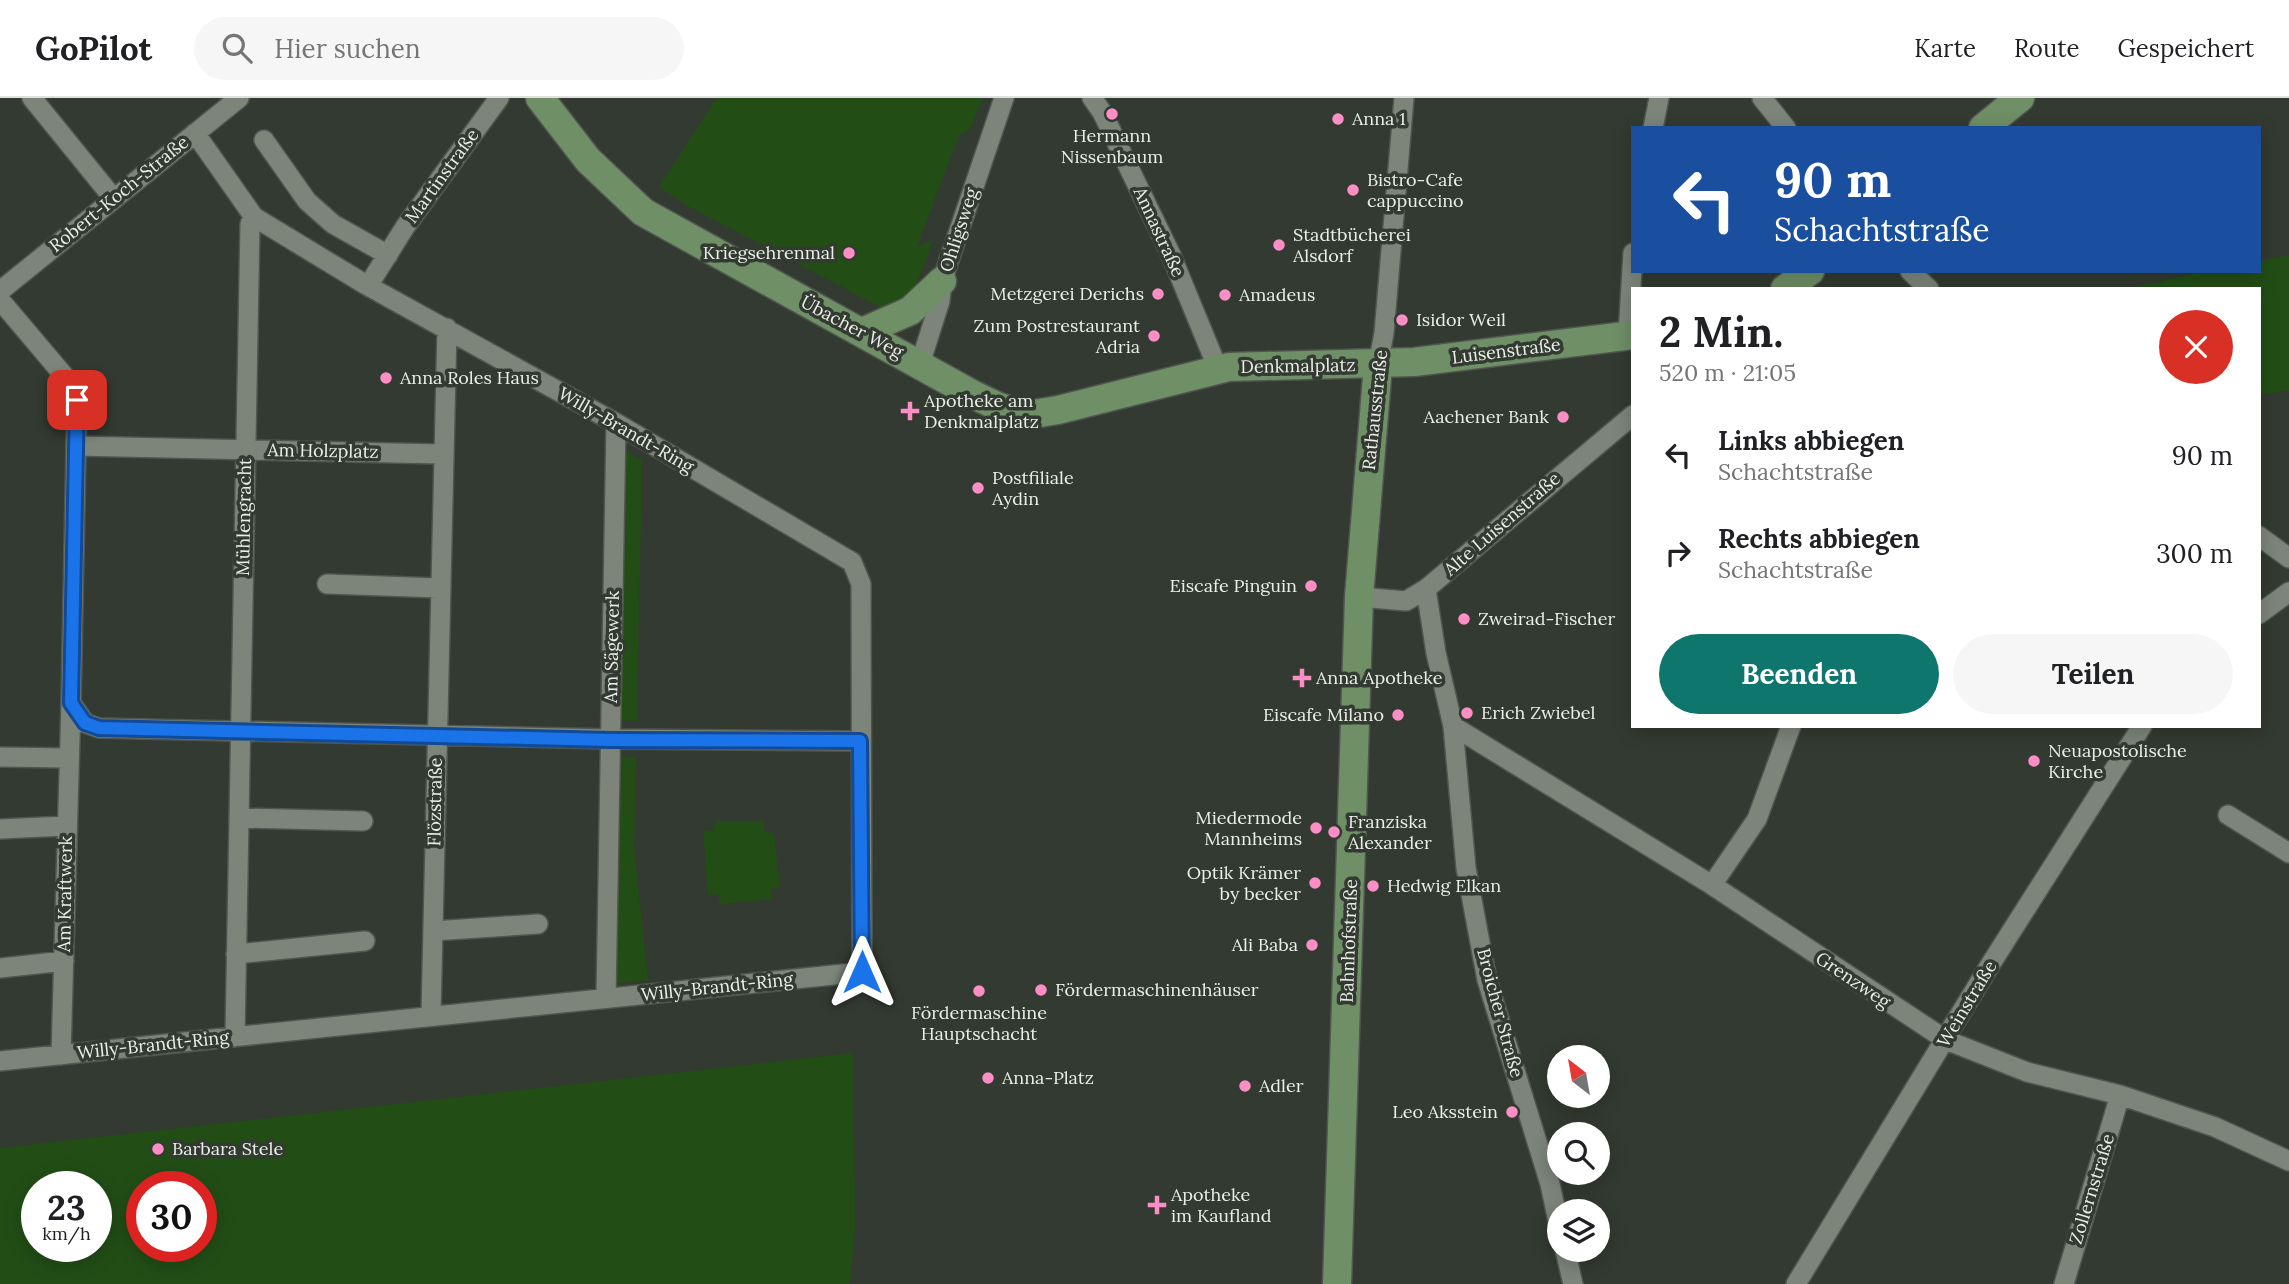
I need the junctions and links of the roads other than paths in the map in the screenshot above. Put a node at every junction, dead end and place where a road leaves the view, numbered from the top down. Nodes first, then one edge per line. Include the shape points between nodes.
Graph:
1 (32, 98) edge
2 (239, 98) edge
3 (499, 98) edge
4 (540, 98) edge
5 (1004, 98) edge
6 (1091, 98) edge
7 (1404, 98) edge
8 (1659, 98) edge
9 (1762, 98) edge
10 (2020, 98) edge
11 (1653, 126) edge
12 (1784, 126) edge
13 (1985, 126) edge
14 (195, 133) junction
15 (264, 139) dead end
16 (114, 199) junction
17 (254, 217) junction
18 (388, 255) junction
19 (1807, 273) edge
20 (1912, 273) edge
21 (942, 281) junction
22 (368, 286) junction
23 (1788, 287) edge
24 (1927, 287) edge
25 (0, 291) edge
26 (0, 300) edge
27 (1631, 308) edge
28 (447, 328) junction
29 (862, 332) junction
30 (1630, 335) edge
31 (920, 364) junction
32 (1378, 365) junction
33 (1218, 369) junction
34 (1631, 417) edge
35 (616, 423) junction
36 (78, 446) junction
37 (245, 450) junction
38 (442, 454) junction
39 (2261, 537) edge
40 (2289, 558) edge
41 (327, 584) dead end
42 (439, 588) junction
43 (1426, 589) junction
44 (2289, 592) edge
45 (1359, 597) junction
46 (2261, 613) edge
47 (71, 703) junction
48 (1452, 726) junction
49 (1790, 728) edge
50 (2141, 728) edge
51 (241, 730) junction
52 (436, 734) junction
53 (610, 740) junction
54 (860, 741) junction
55 (0, 757) edge
56 (68, 758) junction
57 (2228, 815) dead end
58 (239, 818) junction
59 (363, 821) dead end
60 (66, 827) junction
61 (0, 829) edge
62 (2289, 853) edge
63 (1712, 885) junction
64 (538, 924) dead end
65 (433, 932) junction
66 (365, 941) dead end
67 (236, 954) junction
68 (64, 961) junction
69 (0, 968) edge
70 (606, 998) junction
71 (431, 1014) junction
72 (234, 1036) junction
73 (1946, 1041) junction
74 (61, 1055) junction
75 (0, 1061) edge
76 (2120, 1095) junction
77 (2289, 1161) edge
78 (1553, 1199) edge
79 (1568, 1262) edge
80 (1337, 1284) edge
81 (1573, 1284) edge
82 (1796, 1284) edge
83 (2064, 1284) edge

1 - 16 street
2 - 14 street, Robert-Koch-Straße
3 - 18 street, Martinstraße
4 - 29 main road, Übacher Weg via 588,160 643,212
5 - 21 street, Ohligsweg
6 - 33 street, Annastraße via 1171,254
7 - 32 street, Rathausstraße
8 - 11 street
9 - 12 street
10 - 13 main road
14 - 16 street, Robert-Koch-Straße
14 - 17 street, Willy-Brandt-Ring
15 - 18 street via 307,201 333,224
16 - 25 street, Robert-Koch-Straße
17 - 22 street, Willy-Brandt-Ring
17 - 37 street, Mühlengracht via 250,224
18 - 22 street, Martinstraße
19 - 23 main road
20 - 24 street
21 - 29 main road via 910,311
21 - 31 street, Ohligsweg
22 - 28 street, Willy-Brandt-Ring
26 - 36 street, Am Kraftwerk via 73,388
27 - 30 street
28 - 35 street, Willy-Brandt-Ring
28 - 38 street, Flözstraße
29 - 31 main road, Übacher Weg
30 - 32 main road, Luisenstraße
31 - 33 main road, Übacher Weg via 990,403 1027,415
32 - 33 main road, Denkmalplatz
32 - 45 main road, Rathausstraße
34 - 43 street, Alte Luisenstraße
35 - 53 street, Am Sägewerk
35 - 54 street, Willy-Brandt-Ring via 852,562 861,584
36 - 37 street, Am Holzplatz
36 - 47 street, Am Kraftwerk
37 - 38 street, Am Holzplatz
37 - 51 street, Mühlengracht
38 - 42 street, Flözstraße
39 - 40 street
41 - 42 street
42 - 52 street, Flözstraße
43 - 45 street, Alte Luisenstraße via 1406,601
43 - 48 street, Broicher Straße
44 - 46 street
45 - 80 main road, Bahnhofstraße
47 - 51 street via 85,723 99,728
47 - 56 street, Am Kraftwerk
48 - 63 street, Grenzweg
48 - 78 street, Broicher Straße via 1466,868 1487,980
49 - 63 street via 1757,819
50 - 73 street, Weinstraße
51 - 52 street
51 - 58 street, Mühlengracht
52 - 53 street
52 - 65 street, Flözstraße
53 - 54 street
53 - 70 street, Am Sägewerk
54 - 70 street, Willy-Brandt-Ring via 862,972
55 - 56 street
56 - 60 street, Am Kraftwerk
57 - 62 street
58 - 59 street
58 - 67 street, Mühlengracht
60 - 61 street, Am Kraftwerk
60 - 68 street, Am Kraftwerk
63 - 73 street, Grenzweg
64 - 65 street
65 - 71 street, Flözstraße
66 - 67 street
67 - 72 street, Mühlengracht
68 - 69 street, Am Kraftwerk
68 - 74 street, Am Kraftwerk
70 - 71 street, Willy-Brandt-Ring
71 - 72 street, Willy-Brandt-Ring
72 - 74 street, Willy-Brandt-Ring
73 - 76 street, Grenzweg via 2026,1072
73 - 82 street, Weinstraße
74 - 75 street, Willy-Brandt-Ring
76 - 77 street, Grenzweg via 2215,1127
76 - 83 street, Zollernstraße
79 - 81 street

